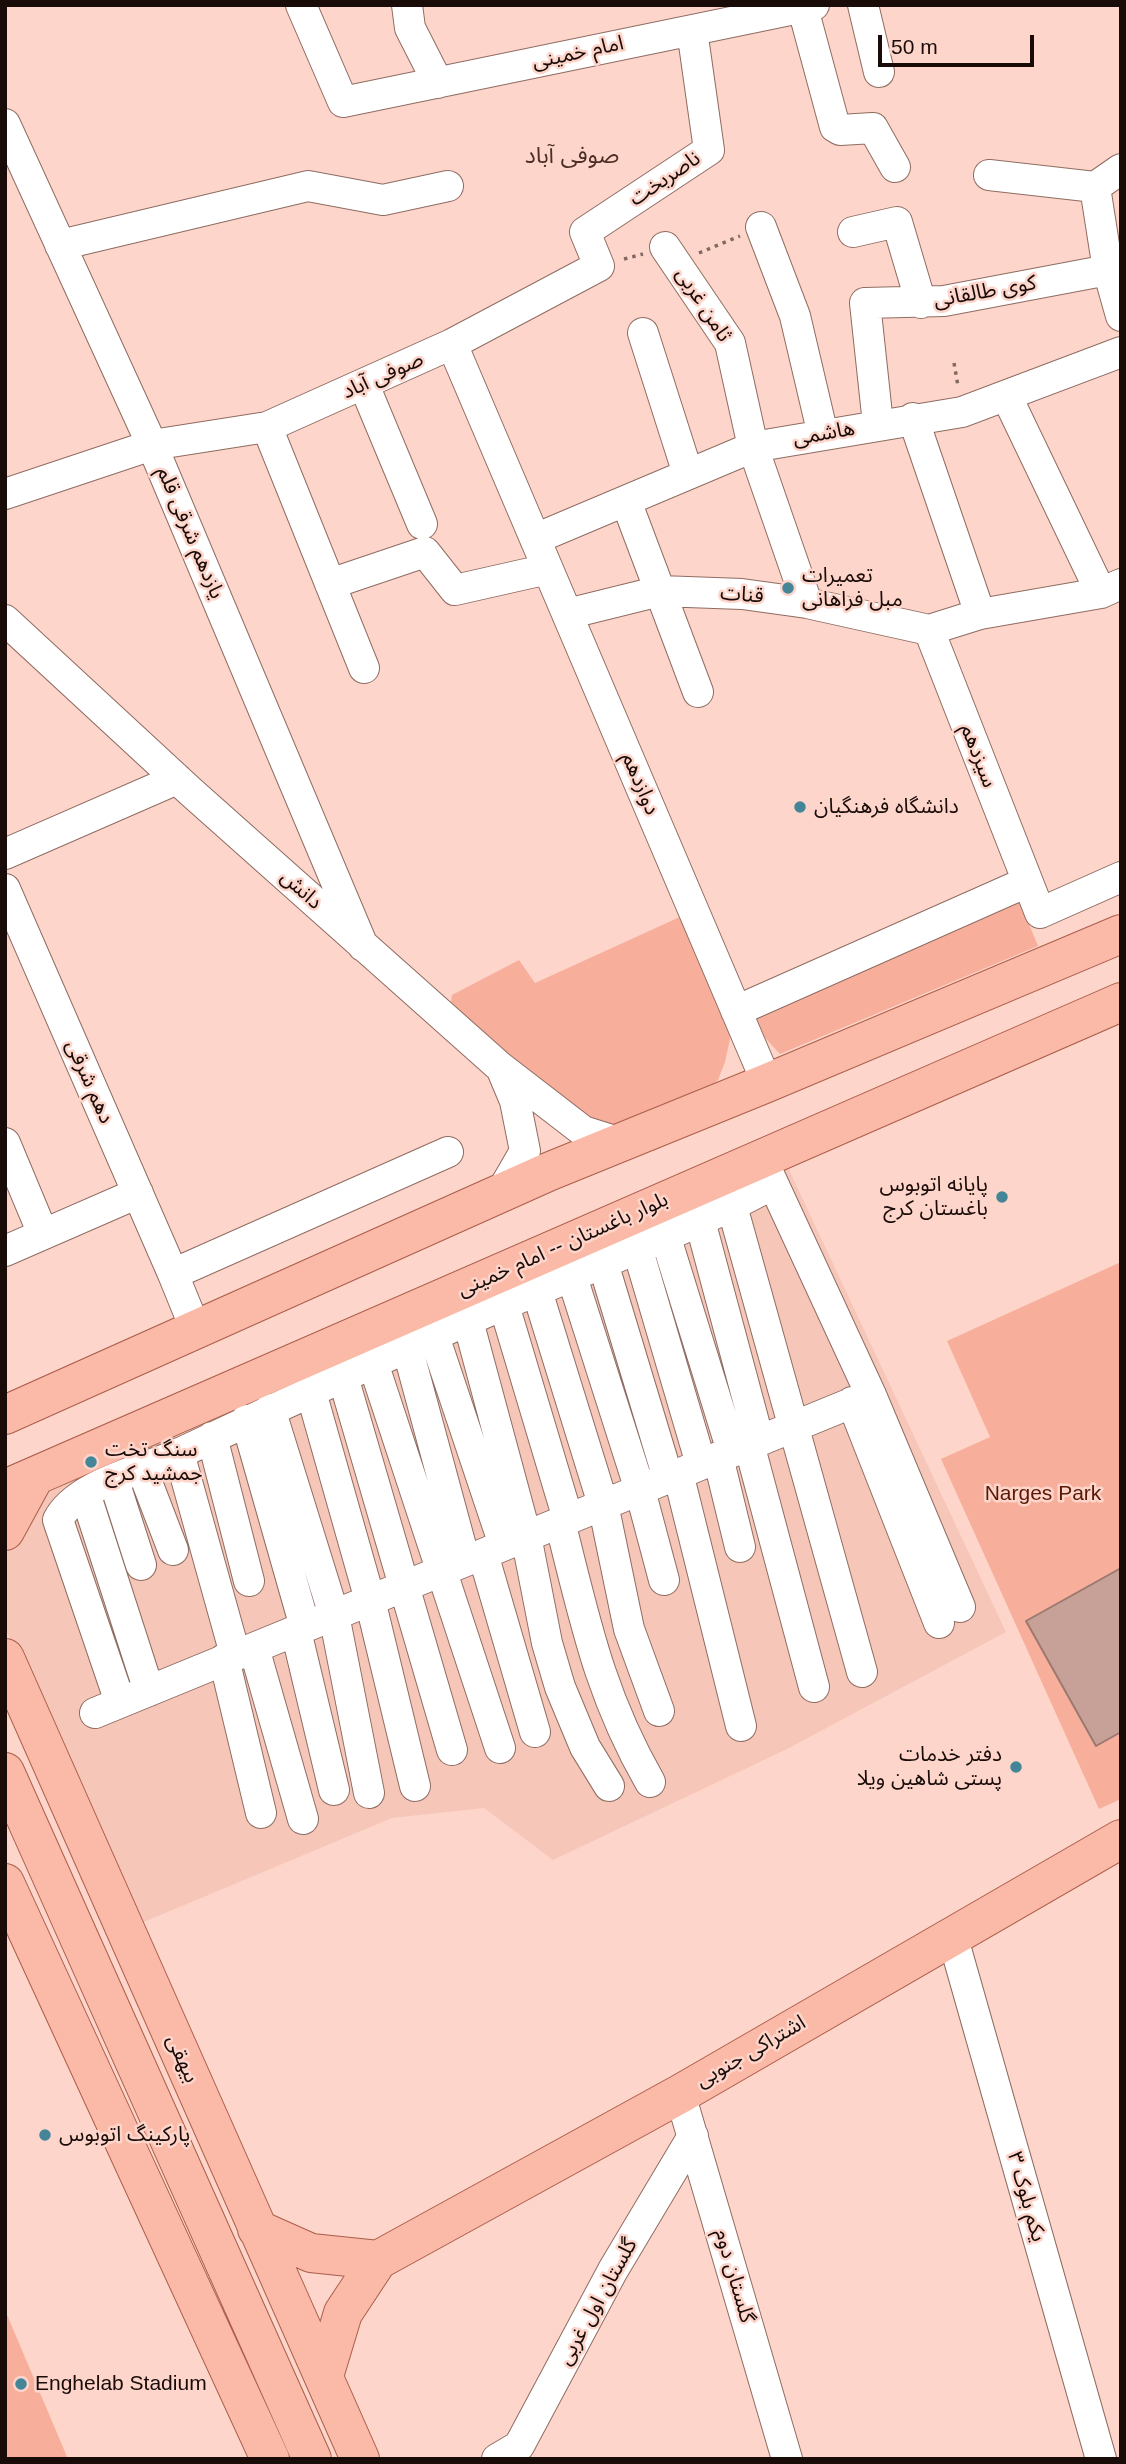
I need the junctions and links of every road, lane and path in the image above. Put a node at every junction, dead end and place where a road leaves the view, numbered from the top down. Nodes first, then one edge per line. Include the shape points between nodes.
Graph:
1 (301, 5) edge
2 (407, 5) edge
3 (863, 5) edge
4 (806, 6) edge
5 (736, 13) edge
6 (691, 30) junction
7 (879, 72) dead end
8 (438, 83) junction
9 (5, 124) edge
10 (895, 167) dead end
11 (1121, 169) edge
12 (989, 175) dead end
13 (447, 186) dead end
14 (1095, 187) junction
15 (761, 227) joint
16 (853, 232) dead end
17 (60, 245) junction
18 (665, 247) junction
19 (599, 266) junction
20 (1108, 270) junction
21 (921, 303) junction
22 (1121, 316) edge
23 (643, 333) dead end
24 (452, 344) junction
25 (1121, 352) edge
26 (364, 385) junction
27 (1007, 397) junction
28 (913, 418) junction
29 (878, 424) junction
30 (267, 427) junction
31 (823, 435) junction
32 (152, 445) junction
33 (754, 447) junction
34 (688, 474) junction
35 (5, 494) edge
36 (626, 501) junction
37 (422, 524) dead end
38 (535, 539) junction
39 (548, 569) junction
40 (330, 584) junction
41 (1111, 589) edge
42 (660, 591) junction
43 (807, 603) junction
44 (567, 614) junction
45 (980, 614) junction
46 (5, 620) edge
47 (929, 630) junction
48 (364, 668) dead end
49 (698, 692) dead end
50 (177, 779) junction
51 (5, 854) edge
52 (1121, 877) edge
53 (1027, 882) junction
54 (5, 889) edge
55 (1121, 934) edge
56 (363, 946) junction
57 (1121, 1002) edge
58 (740, 1021) junction
59 (836, 1055) junction
60 (500, 1067) junction
61 (767, 1083) junction
62 (706, 1108) junction
63 (5, 1143) edge
64 (621, 1143) junction
65 (448, 1152) dead end
66 (768, 1171) junction
67 (502, 1191) junction
68 (138, 1193) junction
69 (732, 1206) junction
70 (700, 1221) junction
71 (43, 1234) junction
72 (665, 1235) junction
73 (637, 1247) junction
74 (5, 1251) edge
75 (603, 1263) junction
76 (173, 1274) junction
77 (572, 1277) junction
78 (537, 1291) junction
79 (504, 1305) junction
80 (468, 1321) junction
81 (195, 1328) junction
82 (435, 1335) junction
83 (407, 1348) junction
84 (373, 1363) junction
85 (342, 1377) junction
86 (5, 1389) edge
87 (65, 1389) junction
88 (311, 1392) junction
89 (862, 1399) junction
90 (258, 1414) junction
91 (5, 1415) edge
92 (795, 1426) junction
93 (212, 1437) junction
94 (179, 1453) junction
95 (715, 1458) junction
96 (142, 1469) junction
97 (114, 1480) junction
98 (20, 1482) edge
99 (640, 1490) junction
100 (85, 1493) junction
101 (603, 1504) junction
102 (564, 1521) junction
103 (5, 1531) edge
104 (740, 1547) dead end
105 (173, 1550) dead end
106 (484, 1553) junction
107 (141, 1565) dead end
108 (664, 1580) dead end
109 (248, 1581) dead end
110 (405, 1586) junction
111 (370, 1600) junction
112 (334, 1615) junction
113 (950, 1615) dead end
114 (300, 1629) junction
115 (238, 1654) junction
116 (5, 1658) edge
117 (862, 1672) dead end
118 (814, 1687) dead end
119 (149, 1691) junction
120 (659, 1711) dead end
121 (741, 1726) dead end
122 (535, 1732) dead end
123 (500, 1748) dead end
124 (453, 1750) dead end
125 (5, 1772) edge
126 (649, 1782) dead end
127 (415, 1786) dead end
128 (609, 1786) dead end
129 (334, 1790) dead end
130 (369, 1793) dead end
131 (261, 1813) dead end
132 (303, 1819) dead end
133 (1121, 1839) edge
134 (5, 1883) edge
135 (951, 1935) junction
136 (680, 2094) junction
137 (693, 2136) junction
138 (257, 2229) junction
139 (378, 2260) junction
140 (324, 2376) junction
141 (270, 2459) edge
142 (312, 2459) edge
143 (360, 2459) edge
144 (497, 2459) edge
145 (787, 2459) edge
146 (1101, 2459) edge

1 - 8 street, امام خمینی via 343,102
2 - 8 street via 410,28
3 - 7 street
4 - 5 street, امام خمینی
4 - 10 street via 835,127 873,128
5 - 6 street, امام خمینی
6 - 8 street, امام خمینی
6 - 19 street, ناصربخت via 709,149 585,232
9 - 17 street, یازدهم شرقی قلم
11 - 14 street
12 - 14 street
13 - 17 street via 383,200 308,186
14 - 20 street
15 - 18 path via 699,253
15 - 31 street via 795,316
16 - 21 street via 897,222
17 - 32 street, یازدهم شرقی قلم
18 - 19 path
18 - 33 street, ثامن غربی via 730,343
19 - 24 street, صوفی آباد
20 - 21 street, کوی طالقانی
20 - 22 street
21 - 29 street, کوی طالقانی via 867,301 864,306
23 - 34 street
24 - 26 street, صوفی آباد
24 - 38 street, دوازدهم
25 - 27 street, هاشمی
26 - 30 street, صوفی آباد
26 - 37 street
27 - 28 street, هاشمی via 962,412
27 - 41 street
28 - 29 street, هاشمی
28 - 45 street
29 - 31 street, هاشمی
30 - 32 street, صوفی آباد
30 - 40 street
31 - 33 street, هاشمی
32 - 35 street, صوفی آباد
32 - 56 street, یازدهم شرقی قلم
33 - 34 street, هاشمی
33 - 43 street, ثامن غربی
34 - 36 street, هاشمی
36 - 38 street, هاشمی
36 - 42 street
38 - 39 street, دوازدهم
39 - 40 street via 455,590 425,552
39 - 44 street, دوازدهم
40 - 48 street
41 - 45 street, قنات
42 - 43 street, قنات via 742,594
42 - 44 street, قنات
42 - 49 street
43 - 47 street, قنات
44 - 58 street, دوازدهم
45 - 47 street, قنات
46 - 50 street, دانش
47 - 53 street, سیزدهم
50 - 51 street
50 - 56 street, دانش
52 - 53 street, سیزدهم via 1040,913
53 - 58 street
54 - 68 street, دهم شرقی
55 - 59 main road
56 - 60 street, دانش
57 - 66 main road, بلوار باغستان -- امام خمینی
58 - 59 street via 780,1054 799,1059
58 - 61 street, دوازدهم
58 - 62 street via 744,1068 737,1083
59 - 61 main road
60 - 64 street via 583,1131
60 - 67 street, دانش via 515,1101 525,1151
61 - 62 main road
62 - 64 main road
63 - 71 street
64 - 67 main road
65 - 76 street
66 - 69 street
66 - 89 street
66 - 98 main road, بلوار باغستان -- امام خمینی
67 - 81 main road
68 - 71 street
68 - 76 street, دهم شرقی
69 - 70 street
69 - 92 street
70 - 72 street
70 - 95 street
71 - 74 street
72 - 73 street
72 - 95 street
73 - 75 street
73 - 95 street
75 - 77 street
75 - 95 street
76 - 81 street, دهم شرقی
77 - 78 street
77 - 99 street
78 - 79 street
78 - 101 street
79 - 80 street
79 - 102 street
80 - 82 street
80 - 106 street
81 - 87 main road
82 - 83 street
82 - 106 street
83 - 84 street
83 - 106 street
84 - 85 street
84 - 106 street
85 - 88 street
85 - 110 street
86 - 87 main road
87 - 91 main road
88 - 90 street
88 - 111 street
89 - 92 street
89 - 113 street
90 - 93 street
90 - 112 street
90 - 114 street
92 - 95 street
92 - 117 street
93 - 94 street
93 - 109 street
94 - 96 street
94 - 115 street
95 - 99 street
95 - 104 street
95 - 118 street
95 - 121 street
96 - 97 street
96 - 105 street
97 - 100 street
97 - 107 street
98 - 103 main road
99 - 101 street
99 - 108 street
100 - 119 street
100 - 119 street via 65,1507 58,1520 108,1708
101 - 102 street
101 - 120 street via 629,1629
102 - 106 street
102 - 126 street via 590,1646 624,1738
106 - 110 street
106 - 122 street
106 - 123 street
106 - 128 street via 536,1599 560,1686 585,1747
110 - 111 street
110 - 124 street
111 - 112 street
111 - 127 street
112 - 114 street
112 - 130 street
114 - 115 street
114 - 129 street
115 - 119 street
115 - 131 street
115 - 132 street
116 - 138 main road, بیهقی
125 - 142 main road
133 - 135 main road, اشتراکی جنوبی
134 - 141 main road
135 - 136 main road, اشتراکی جنوبی
135 - 146 street, یکم بلوک ۳
136 - 137 street, گلستان دوم
136 - 139 main road, اشتراکی جنوبی
137 - 144 street, گلستان اول غربی via 613,2270 519,2446
137 - 145 street, گلستان دوم
138 - 139 main road via 312,2253
138 - 140 main road, بیهقی
139 - 140 main road, اشتراکی جنوبی via 343,2313
140 - 143 main road, بیهقی

